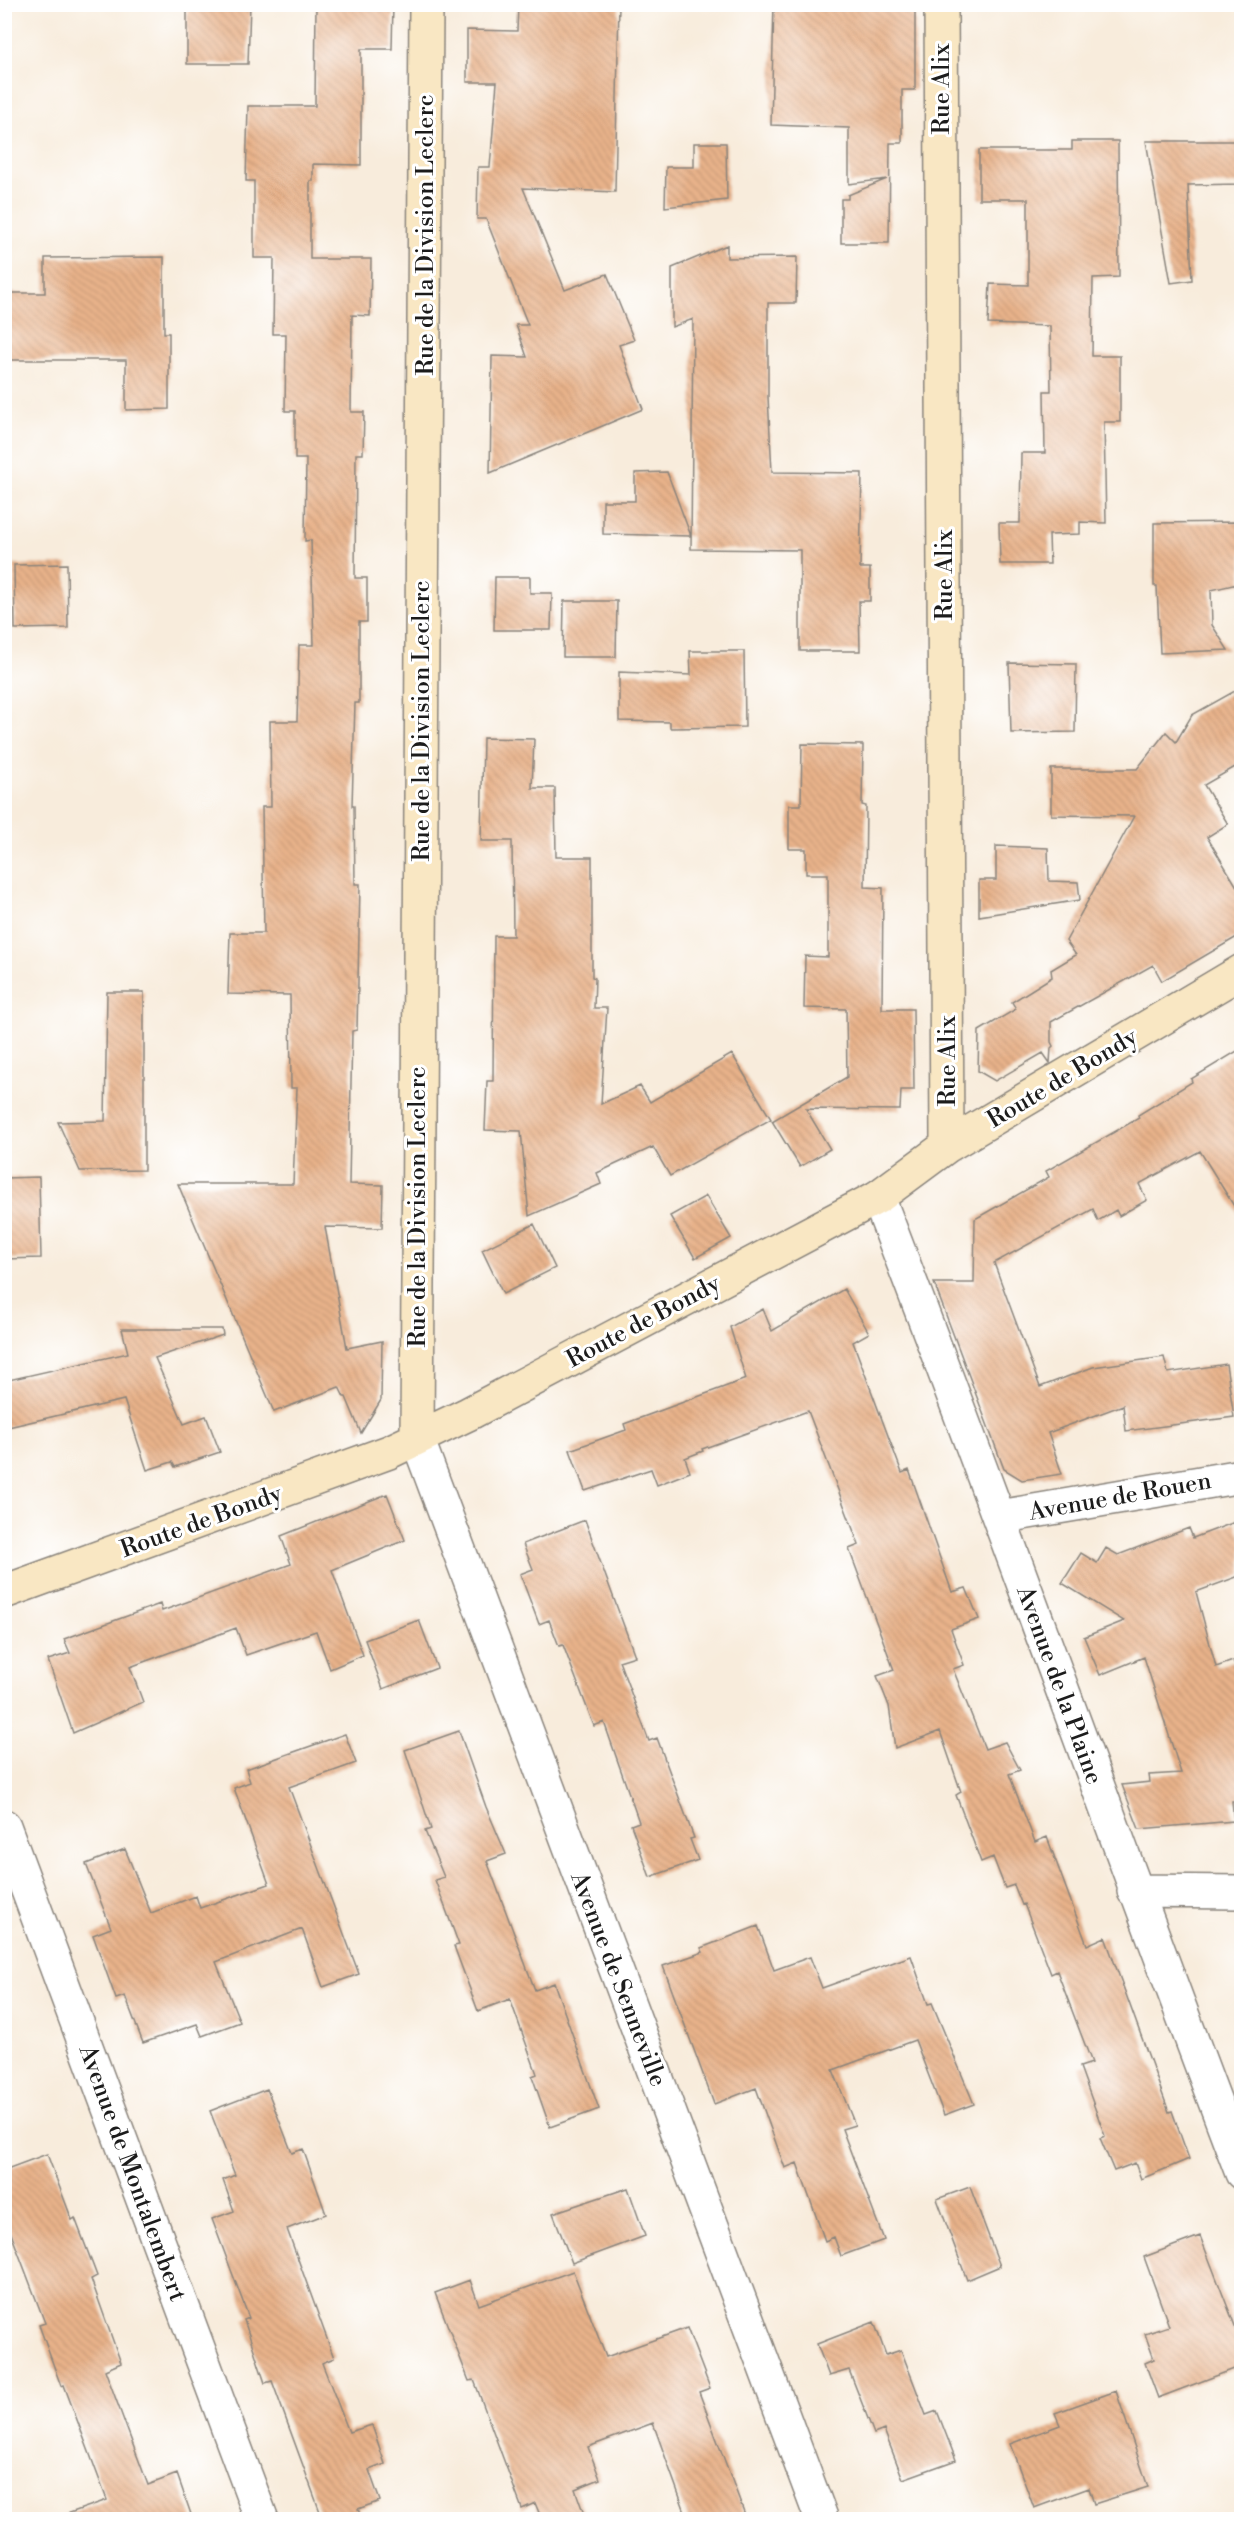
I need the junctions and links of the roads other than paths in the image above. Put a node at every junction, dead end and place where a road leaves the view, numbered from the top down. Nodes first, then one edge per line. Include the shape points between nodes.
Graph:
1 (426, 4) edge
2 (940, 4) edge
3 (1242, 971) edge
4 (947, 1146) junction
5 (878, 1197) junction
6 (417, 1438) junction
7 (1242, 1476) edge
8 (999, 1517) junction
9 (4, 1592) edge
10 (4, 1826) edge
11 (1134, 1891) junction
12 (1242, 1892) edge
13 (1242, 2173) edge
14 (262, 2520) edge
15 (822, 2520) edge

1 - 6 street, Rue de la Division Leclerc
2 - 4 street, Rue Alix
3 - 4 street, Route de Bondy
4 - 5 street, Route de Bondy
5 - 6 street, Route de Bondy
5 - 8 street, Avenue de la Plaine
6 - 9 street, Route de Bondy via 389,1452
6 - 15 street, Avenue de Senneville
7 - 8 street, Avenue de Rouen
8 - 11 street, Avenue de la Plaine
10 - 14 street, Avenue de Montalembert
11 - 12 street
11 - 13 street, Avenue de la Plaine

